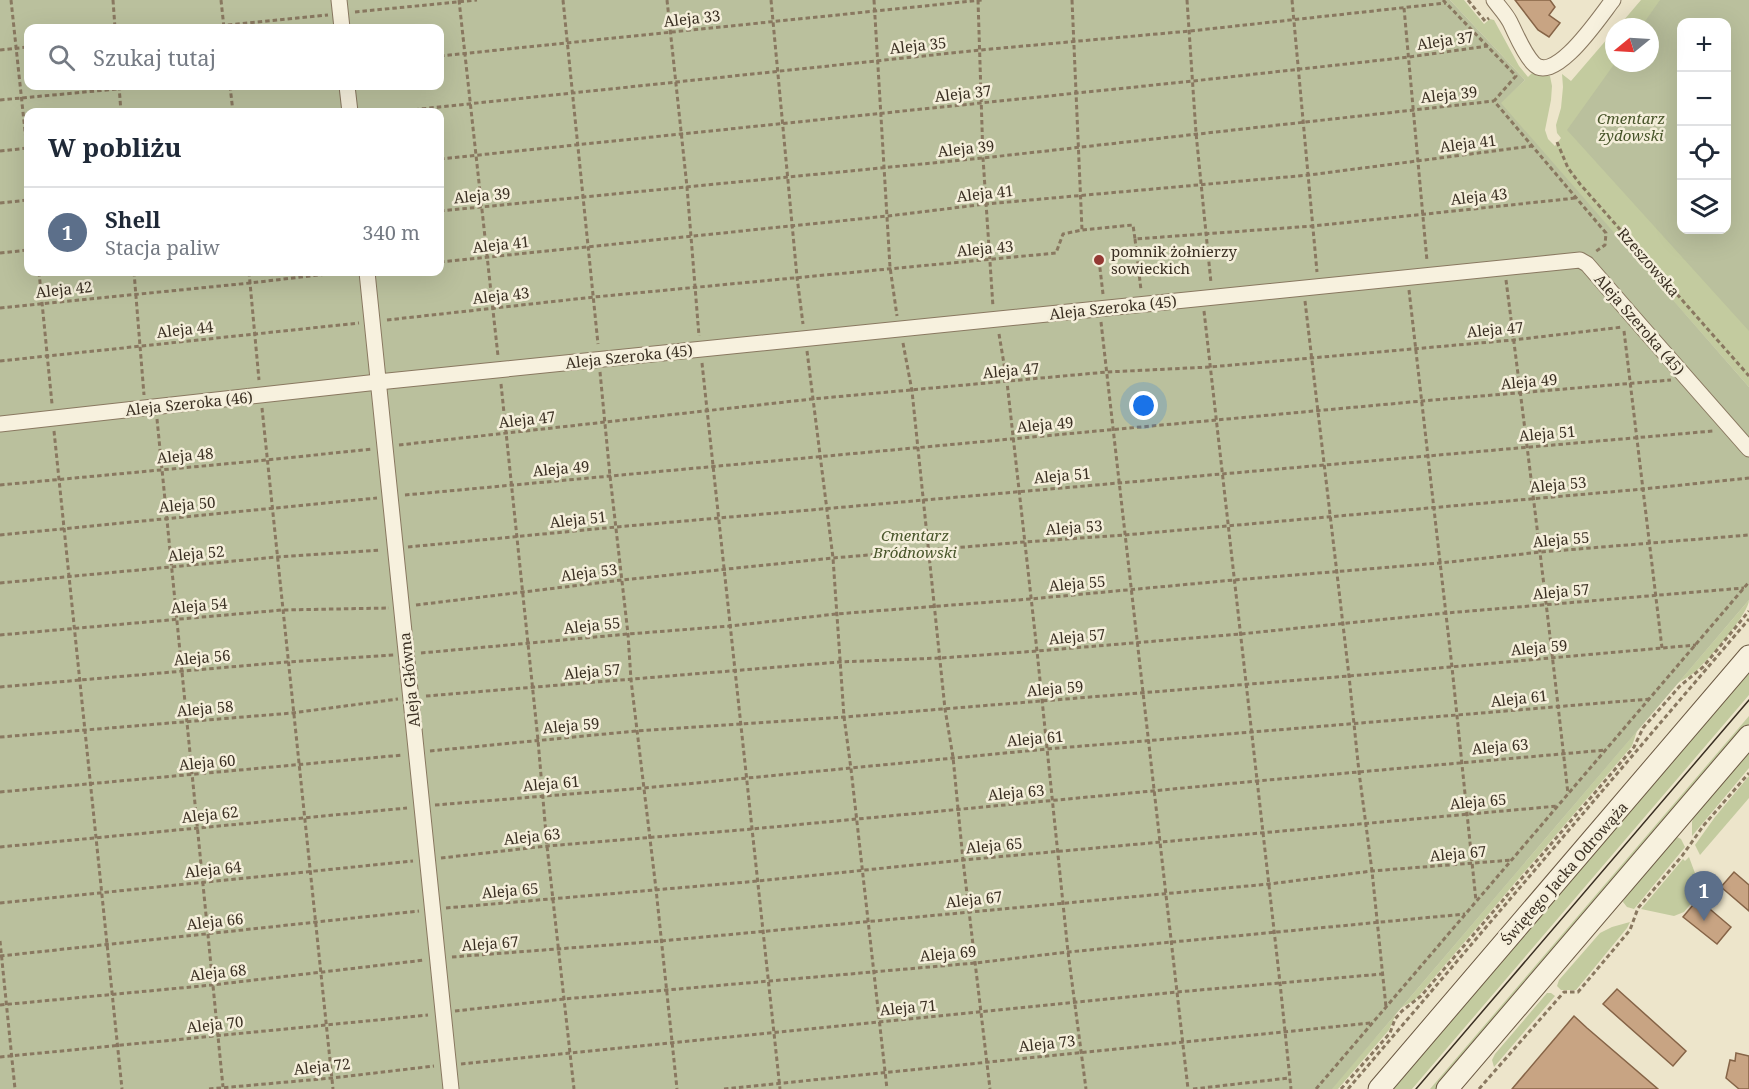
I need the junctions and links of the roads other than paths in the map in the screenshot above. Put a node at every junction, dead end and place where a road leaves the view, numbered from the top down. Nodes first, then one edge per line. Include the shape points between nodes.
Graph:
1 (1494, 0) edge
2 (1613, 0) edge
3 (347, 90) edge
4 (350, 108) edge
5 (367, 276) edge
6 (386, 381) junction
7 (0, 424) edge
8 (1749, 448) edge
9 (1749, 656) edge
10 (1749, 736) edge
11 (451, 1089) edge
12 (1379, 1089) edge
13 (1447, 1089) edge

1 - 2 street via 1533,63 1541,69 1553,67 1570,54
3 - 4 street
5 - 6 street, Aleja Główna via 372,322
6 - 7 street, Aleja Szeroka (46)
6 - 8 street, Aleja Szeroka (45) via 1580,260 1587,264 1632,326 1687,379
6 - 11 street, Aleja Główna via 378,448 395,548 439,958 438,1014 443,1065
9 - 12 main road, Świętego Jacka Odrowąża
10 - 13 main road

